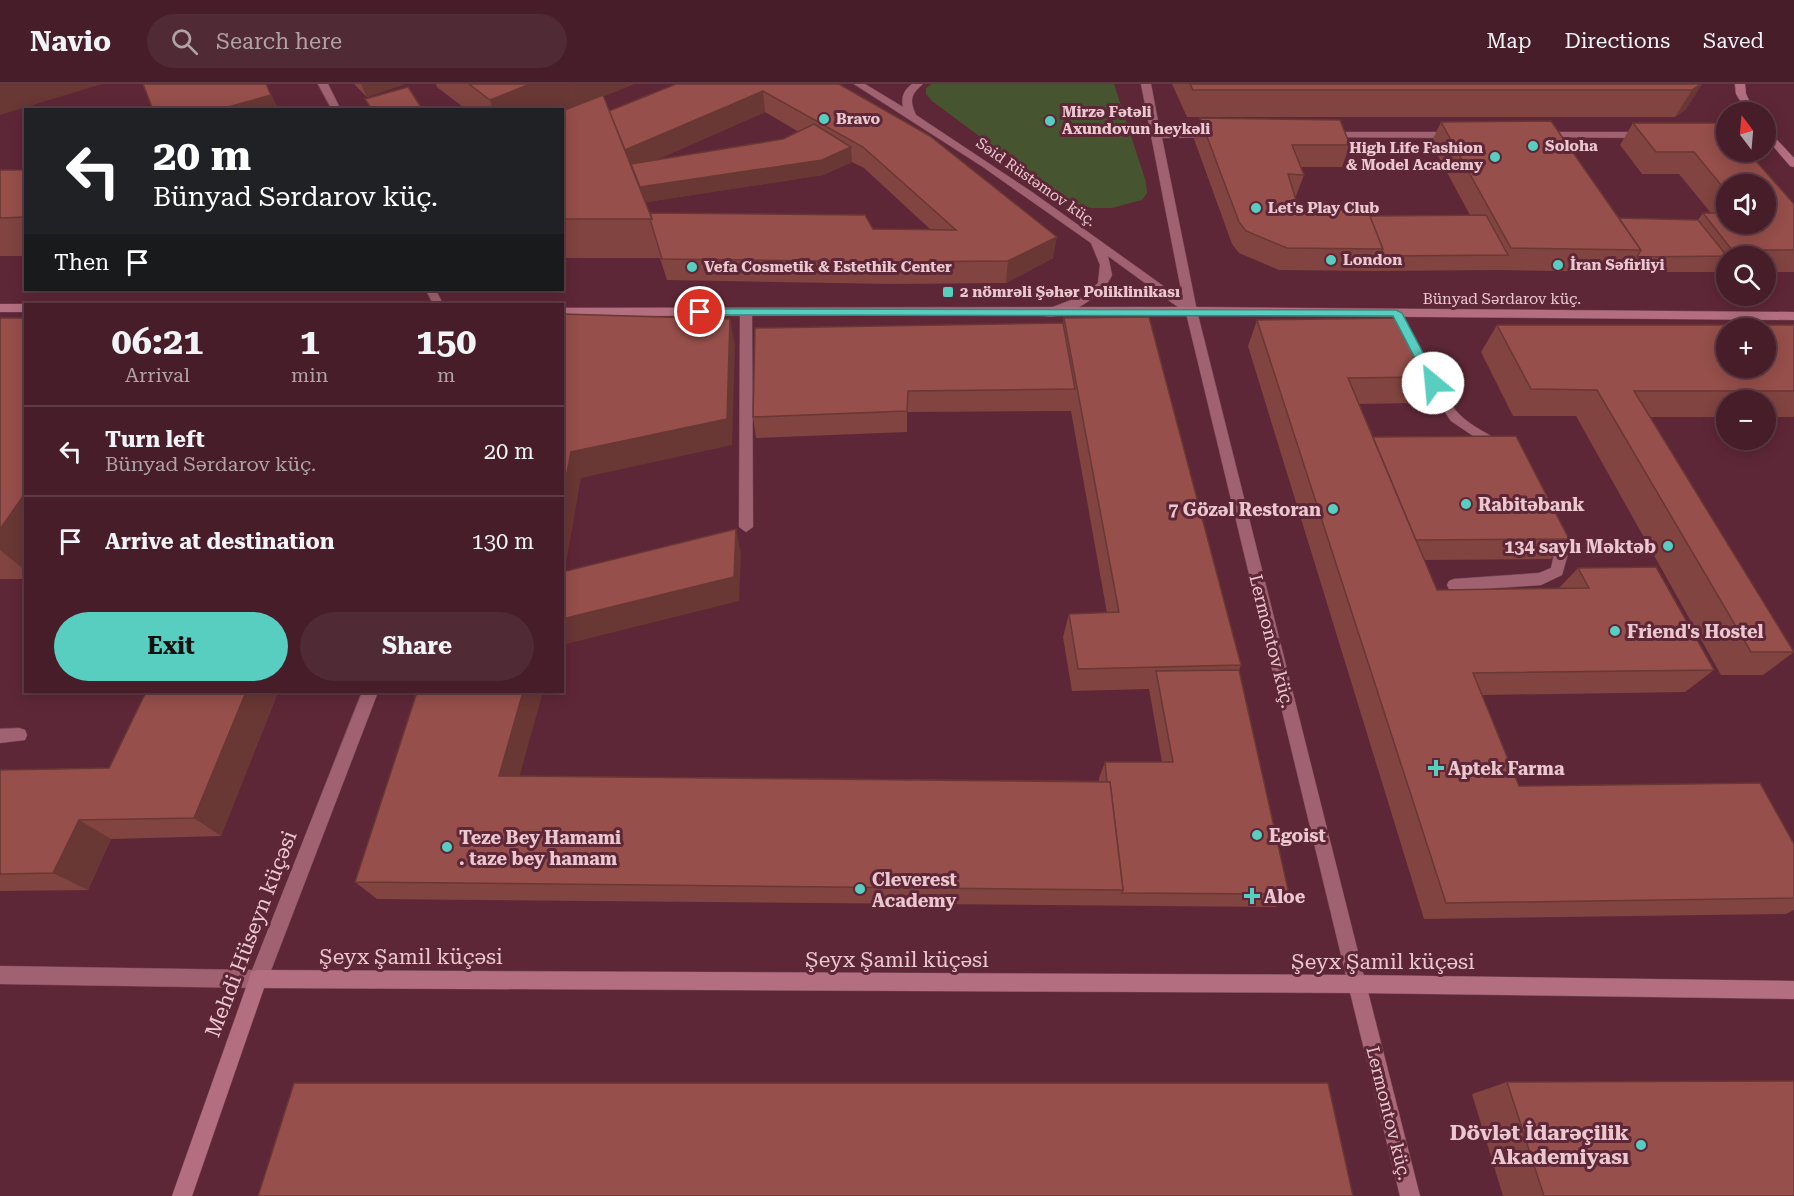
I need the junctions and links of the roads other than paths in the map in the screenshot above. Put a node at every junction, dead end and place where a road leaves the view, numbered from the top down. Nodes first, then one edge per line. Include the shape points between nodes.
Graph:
1 (323, 84) edge
2 (860, 84) edge
3 (918, 84) edge
4 (1146, 84) edge
5 (1740, 84) edge
6 (1745, 102) edge
7 (337, 108) edge
8 (912, 115) junction
9 (1230, 134) edge
10 (1157, 135) junction
11 (1314, 135) edge
12 (1470, 135) edge
13 (1530, 135) edge
14 (1661, 135) edge
15 (1776, 145) edge
16 (1794, 164) edge
17 (1094, 240) junction
18 (0, 308) edge
19 (24, 308) edge
20 (1191, 311) junction
21 (564, 312) edge
22 (746, 312) junction
23 (1049, 313) junction
24 (1396, 313) junction
25 (1794, 316) edge
26 (1516, 460) edge
27 (1550, 518) edge
28 (746, 527) dead end
29 (1454, 585) dead end
30 (370, 693) edge
31 (19, 735) dead end
32 (0, 736) edge
33 (0, 975) edge
34 (258, 979) junction
35 (1357, 984) junction
36 (1794, 990) edge
37 (182, 1196) edge
38 (1410, 1196) edge

1 - 7 street
2 - 8 street, Səid Rüstəmov küç.
3 - 8 street via 907,94 905,102
4 - 10 street, Lermontov küç.
5 - 6 main road
8 - 17 street, Səid Rüstəmov küç.
9 - 10 street
10 - 20 street, Lermontov küç.
11 - 12 street
13 - 14 street
15 - 16 main road
17 - 20 street, Səid Rüstəmov küç.
17 - 23 street via 1106,262 1107,277 1097,291
18 - 19 main road
20 - 23 main road, Bünyad Sərdarov küç.
20 - 24 main road, Bünyad Sərdarov küç.
20 - 35 street, Lermontov küç.
21 - 22 main road, Bünyad Sərdarov küç.
22 - 23 main road, Bünyad Sərdarov küç.
22 - 28 street
24 - 25 main road, Bünyad Sərdarov küç.
24 - 26 street via 1456,419
27 - 29 street via 1562,550 1557,571 1541,579
30 - 34 street, Mehdi Hüseyn küçəsi
31 - 32 street
33 - 34 street, Şeyx Şamil küçəsi
34 - 35 main road, Şeyx Şamil küçəsi
34 - 37 main road, Mehdi Hüseyn küçəsi
35 - 36 main road, Şeyx Şamil küçəsi
35 - 38 street, Lermontov küç.

